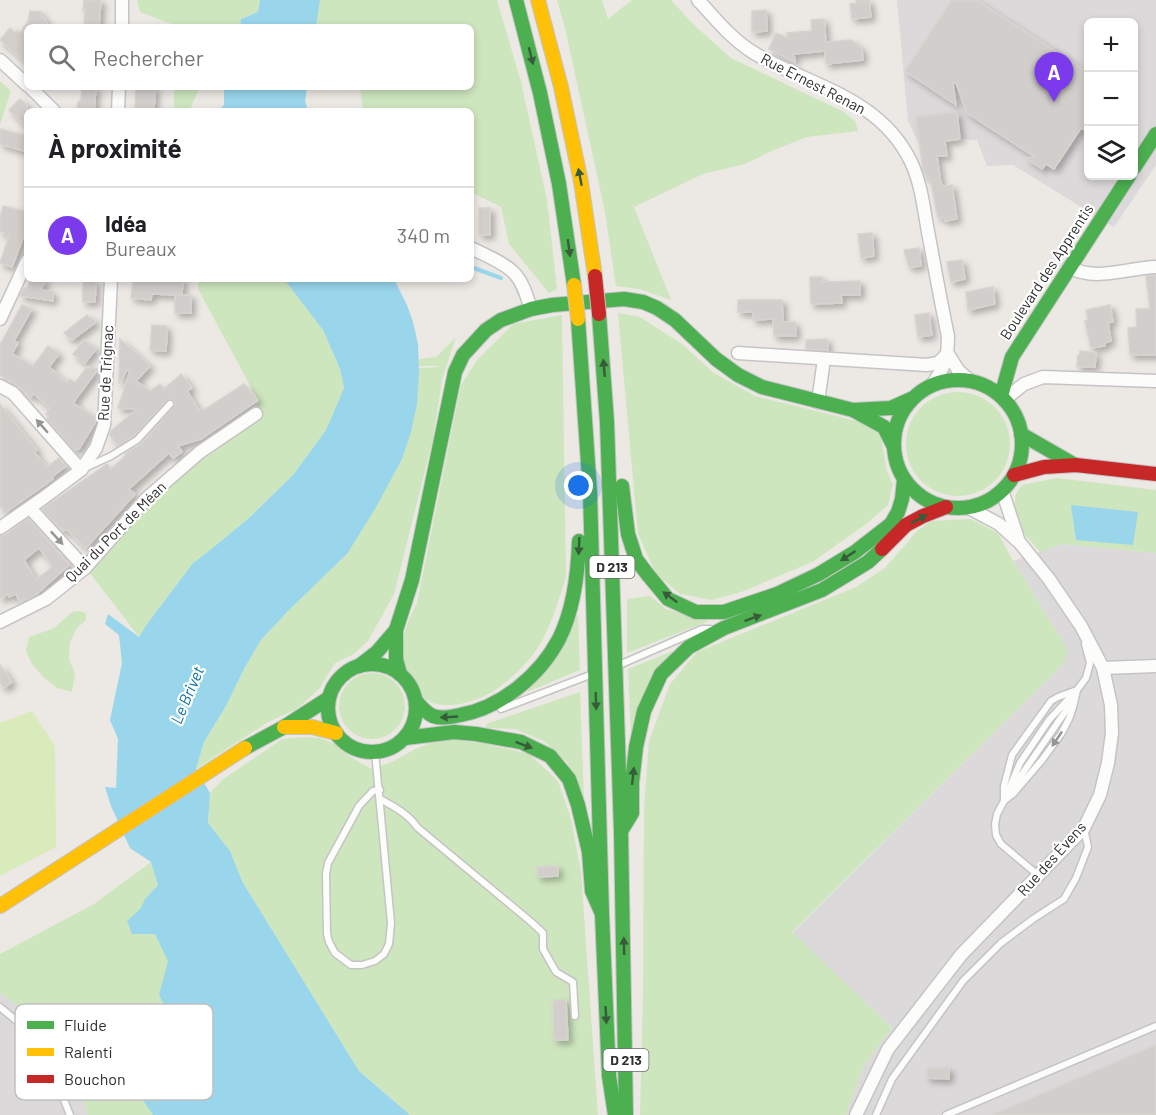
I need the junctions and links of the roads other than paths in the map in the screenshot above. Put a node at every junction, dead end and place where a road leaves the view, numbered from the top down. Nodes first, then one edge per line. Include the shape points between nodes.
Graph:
1 (122, 0) edge
2 (516, 0) edge
3 (538, 0) edge
4 (698, 0) edge
5 (122, 24) edge
6 (0, 60) edge
7 (24, 82) edge
8 (32, 90) edge
9 (119, 90) edge
10 (51, 108) edge
11 (118, 108) edge
12 (1156, 134) edge
13 (1138, 162) edge
14 (1126, 180) edge
15 (474, 249) edge
16 (24, 267) edge
17 (1068, 267) junction
18 (1156, 267) edge
19 (111, 282) edge
20 (531, 309) junction
21 (0, 319) edge
22 (738, 353) dead end
23 (948, 354) junction
24 (1012, 357) junction
25 (824, 359) junction
26 (1156, 381) edge
27 (974, 382) junction
28 (932, 384) junction
29 (0, 386) edge
30 (912, 398) junction
31 (1003, 398) junction
32 (818, 402) junction
33 (170, 404) dead end
34 (854, 410) junction
35 (256, 414) dead end
36 (586, 422) junction
37 (607, 422) junction
38 (1021, 434) junction
39 (893, 445) junction
40 (1076, 465) junction
41 (81, 470) junction
42 (1156, 474) edge
43 (1014, 475) junction
44 (904, 479) junction
45 (1002, 490) junction
46 (946, 507) junction
47 (967, 507) junction
48 (30, 508) junction
49 (0, 528) edge
50 (1020, 543) junction
51 (85, 568) junction
52 (0, 622) edge
53 (1081, 626) junction
54 (724, 628) junction
55 (396, 630) junction
56 (359, 666) junction
57 (616, 666) junction
58 (1156, 666) edge
59 (1103, 668) junction
60 (400, 674) junction
61 (595, 674) junction
62 (1077, 690) junction
63 (329, 698) junction
64 (416, 701) junction
65 (480, 710) junction
66 (284, 728) junction
67 (336, 734) junction
68 (405, 738) junction
69 (375, 752) junction
70 (380, 790) junction
71 (380, 799) junction
72 (1004, 801) junction
73 (1084, 828) junction
74 (621, 831) junction
75 (1038, 874) junction
76 (0, 906) edge
77 (602, 914) junction
78 (0, 1007) edge
79 (575, 1016) dead end
80 (15, 1020) edge
81 (1156, 1026) edge
82 (64, 1100) edge
83 (70, 1115) edge
84 (615, 1115) edge
85 (626, 1115) edge
86 (856, 1115) edge
87 (876, 1115) edge
88 (946, 1115) edge

1 - 5 street
2 -> 36 main road, D 213, bridge via 560,184 578,319
37 -> 3 main road, D 213, bridge via 595,276 579,172
4 - 23 street, Rue Ernest Renan via 730,36 754,53 855,102 895,136 919,179
6 - 7 street
8 - 10 street
9 - 11 street
12 - 13 main road
14 - 17 main road, Boulevard des Apprentis
15 - 20 street via 514,273
16 - 21 street
17 - 18 street via 1093,275
17 - 24 main road, Boulevard des Apprentis
19 - 41 street, Rue de Trignac via 104,425
20 - 32 main road via 624,299 643,302 675,320 738,375 762,387
20 - 55 main road via 486,330 455,372 412,580
22 - 25 street
23 - 25 street via 938,363 927,365
23 - 27 street via 958,370
23 - 28 street
24 - 27 main road, Boulevard des Apprentis via 993,374
24 - 31 main road, Boulevard des Apprentis
25 - 32 street
26 - 31 street via 1044,377
27 - 28 main road
27 - 31 main road
28 - 30 main road
41 -> 29 street via 13,393
30 - 34 main road via 891,408
30 - 39 main road via 895,428
31 - 38 main road via 1014,412
32 - 34 main road
33 - 41 lane via 137,440
34 - 39 main road via 884,427
35 - 51 street, Quai du Port de Méan via 200,452 147,498
36 - 61 main road, D 213
36 -> 65 main road via 579,443 577,578 566,621 540,667
44 -> 37 main road via 902,499 891,524 855,552 777,594 724,612 696,612 668,599 636,560 628,534 617,440
37 - 57 main road, D 213
38 - 40 main road
38 - 43 main road via 1021,455
39 - 44 main road
40 - 42 main road
40 - 43 main road via 1044,466
41 - 48 street, Rue de Trignac
43 - 45 main road
44 - 46 main road via 915,492
45 - 47 main road
45 - 50 street, Rue des Évens
46 - 47 main road
54 -> 46 main road via 822,590 868,562 906,525
47 - 50 street, Rue des Évens via 999,524
48 - 49 street, Rue de Trignac
48 -> 51 street
50 - 53 street, Rue des Évens
51 - 52 street, Quai du Port de Méan via 46,599
53 - 59 street, Rue des Évens
53 - 62 lane via 1089,663 1086,678
54 - 57 lane via 702,629
74 -> 54 main road via 632,813 636,747 644,711 661,674 689,647
55 - 56 main road via 378,652
55 - 60 main road
56 - 60 main road via 374,664
56 - 63 main road via 340,678
57 - 61 lane
57 - 74 main road, D 213
58 - 59 street
59 - 73 street, Rue des Évens via 1112,733 1100,795
60 - 64 main road
61 - 65 lane via 505,708
61 -> 77 main road, D 213
62 - 72 lane via 1049,720 1020,763
62 -> 72 lane via 1061,734
62 - 72 lane via 1051,701 1012,755
63 - 66 main road
63 - 67 main road via 330,722
65 -> 64 main road via 465,716 438,717 424,711
64 - 68 main road via 416,715
66 - 67 main road via 312,727
66 - 76 main road via 250,745
67 - 69 main road via 360,751
68 - 69 main road
68 -> 77 main road via 454,732 476,734 521,742 550,756 569,779 578,805 589,852 592,891
69 - 70 lane
70 - 71 lane
70 - 71 lane via 372,791 359,806 328,863 326,874 329,942 335,953 351,965 375,961 389,944 391,916
71 - 79 lane via 411,818 543,933 543,949 556,972 573,982
72 - 75 lane via 997,814 996,835 1001,844
73 - 75 street, Rue des Évens
73 - 87 lane via 1088,847 1064,899 1001,943 963,981 892,1079
85 -> 74 main road, D 213
75 - 86 street, Rue des Évens via 962,955 888,1049
77 -> 84 main road, D 213 via 609,1076
78 - 80 lane
81 - 88 lane
82 - 83 lane

